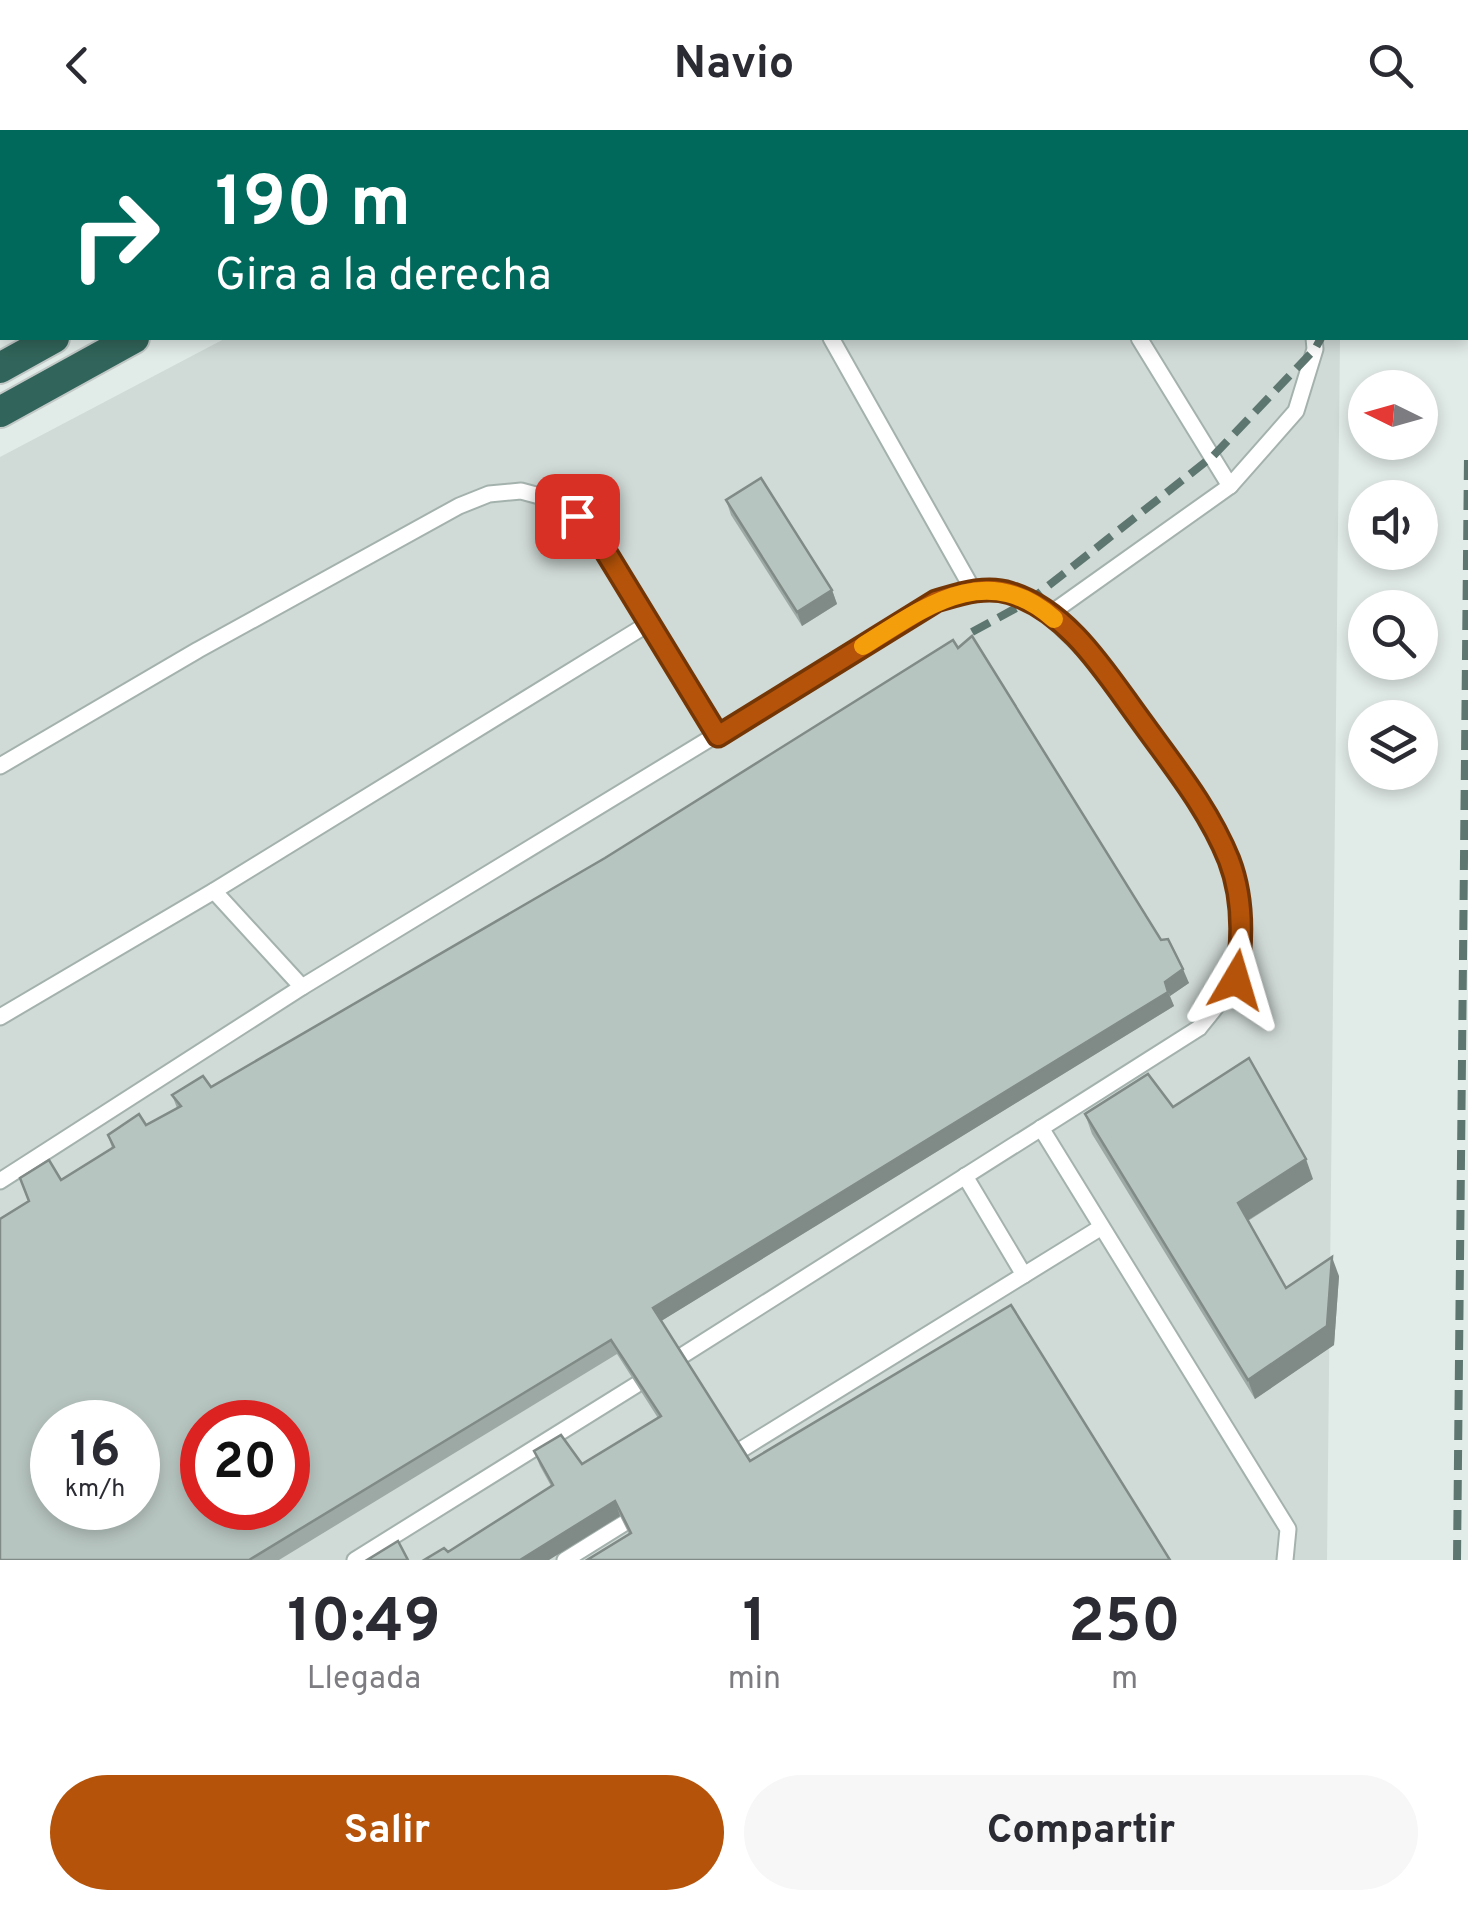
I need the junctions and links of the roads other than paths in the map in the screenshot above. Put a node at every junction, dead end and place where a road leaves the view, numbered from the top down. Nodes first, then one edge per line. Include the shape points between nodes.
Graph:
1 (50, 340) edge
2 (130, 340) edge
3 (832, 340) edge
4 (1139, 340) edge
5 (1314, 340) edge
6 (0, 368) edge
7 (0, 412) edge
8 (1230, 486) junction
9 (973, 590) junction
10 (1050, 614) junction
11 (650, 622) junction
12 (718, 736) junction
13 (0, 766) edge
14 (214, 891) junction
15 (302, 987) junction
16 (0, 1018) edge
17 (1041, 1128) junction
18 (965, 1176) junction
19 (0, 1181) edge
20 (1100, 1228) junction
21 (1024, 1276) junction
22 (680, 1358) edge
23 (636, 1385) edge
24 (738, 1451) edge
25 (623, 1524) edge
26 (354, 1560) edge
27 (565, 1560) edge
28 (1285, 1560) edge

1 - 6 highway
2 - 7 highway
3 - 9 lane
4 - 8 lane
5 - 8 lane via 1296,411
8 - 10 lane
9 - 10 lane via 1007,592
9 - 12 lane via 936,601
10 - 17 lane via 1091,654 1197,798 1229,862 1243,942 1236,980 1199,1028
11 - 12 lane
11 - 13 lane via 577,516 521,491 489,494 198,650
11 - 14 lane
12 - 15 lane
14 - 15 lane
14 - 16 lane
15 - 19 lane
17 - 18 lane
17 - 20 lane
18 - 21 lane
18 - 22 lane
20 - 21 lane
20 - 28 lane via 1288,1529
21 - 24 lane
23 - 26 lane
25 - 27 lane

